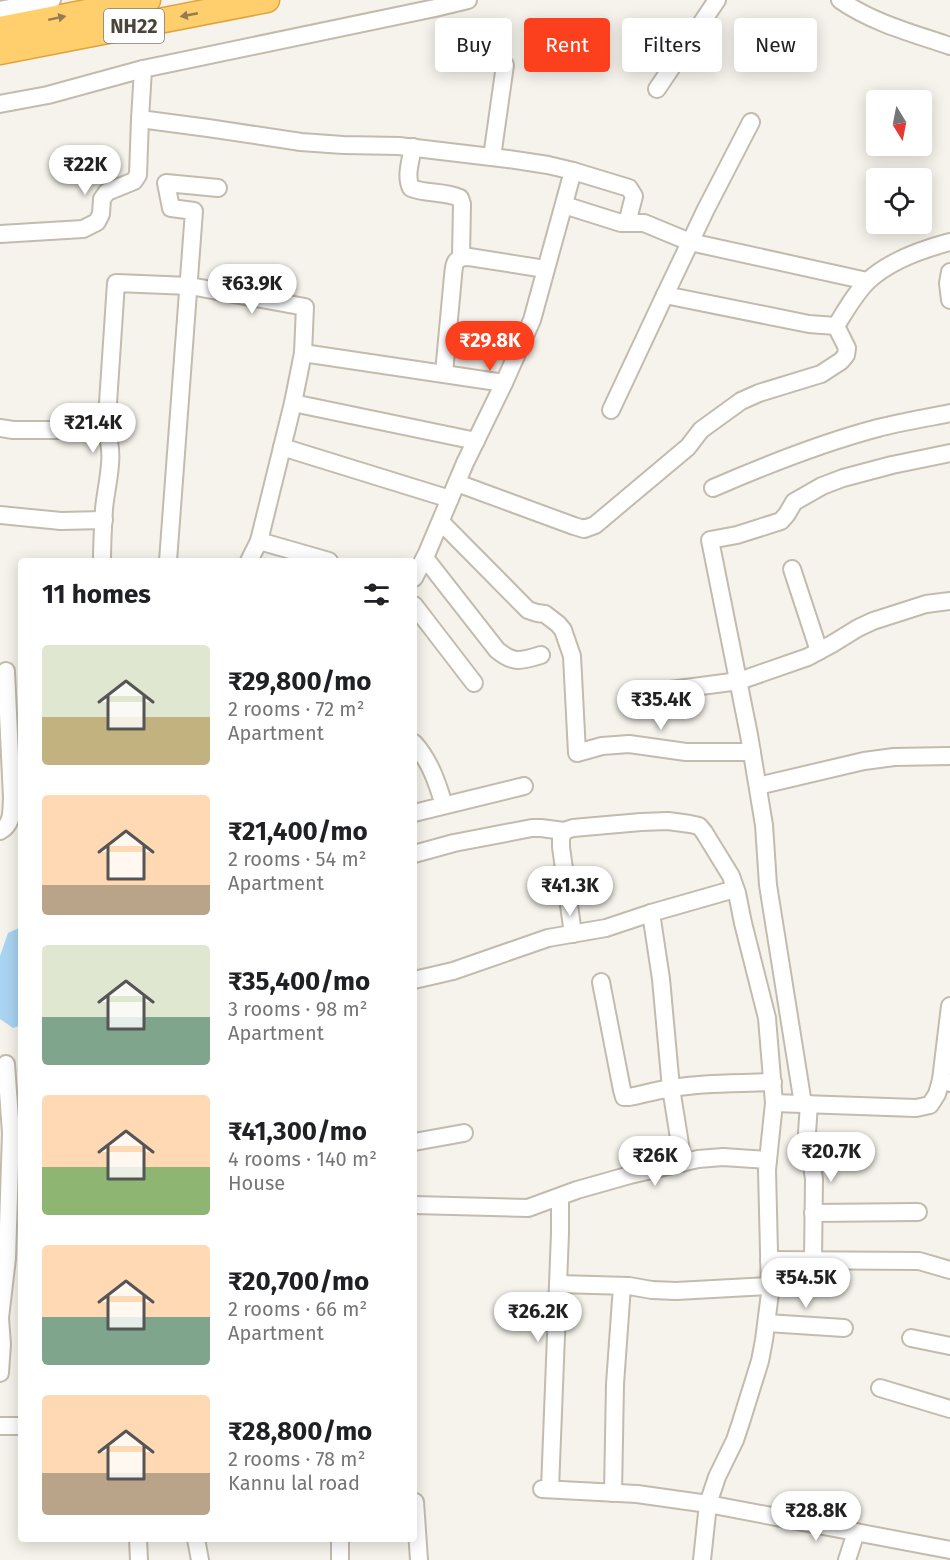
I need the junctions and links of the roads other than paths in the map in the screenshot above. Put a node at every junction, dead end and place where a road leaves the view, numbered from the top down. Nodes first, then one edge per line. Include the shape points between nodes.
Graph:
1 (52, 0) edge
2 (148, 0) edge
3 (267, 0) edge
4 (468, 0) edge
5 (717, 0) edge
6 (840, 0) edge
7 (0, 10) edge
8 (0, 29) edge
9 (950, 46) edge
10 (0, 52) edge
11 (142, 69) junction
12 (505, 72) edge
13 (657, 89) dead end
14 (0, 104) edge
15 (140, 119) junction
16 (751, 122) dead end
17 (413, 147) junction
18 (492, 157) junction
19 (573, 171) junction
20 (218, 188) dead end
21 (564, 205) junction
22 (627, 223) junction
23 (0, 234) edge
24 (690, 242) junction
25 (950, 242) edge
26 (461, 257) junction
27 (545, 269) junction
28 (950, 272) edge
29 (867, 281) junction
30 (190, 286) junction
31 (665, 295) junction
32 (950, 300) edge
33 (836, 326) junction
34 (303, 353) junction
35 (444, 373) junction
36 (504, 383) junction
37 (293, 403) junction
38 (610, 410) dead end
39 (950, 414) edge
40 (0, 428) edge
41 (106, 434) junction
42 (476, 441) junction
43 (282, 447) junction
44 (950, 453) edge
45 (457, 483) junction
46 (713, 488) dead end
47 (450, 499) junction
48 (0, 515) edge
49 (104, 520) junction
50 (441, 522) junction
51 (259, 541) junction
52 (102, 558) edge
53 (168, 558) edge
54 (250, 558) edge
55 (314, 558) edge
56 (425, 558) junction
57 (792, 569) dead end
58 (417, 573) edge
59 (950, 601) edge
60 (417, 609) edge
61 (819, 651) junction
62 (541, 656) dead end
63 (6, 671) dead end
64 (739, 681) junction
65 (474, 682) dead end
66 (640, 694) dead end
67 (417, 747) edge
68 (752, 752) junction
69 (950, 756) edge
70 (524, 786) dead end
71 (758, 786) junction
72 (11, 798) edge
73 (444, 805) junction
74 (417, 812) edge
75 (0, 831) edge
76 (564, 831) junction
77 (417, 853) edge
78 (735, 889) junction
79 (651, 913) junction
80 (573, 934) junction
81 (417, 979) edge
82 (601, 982) dead end
83 (950, 1006) edge
84 (6, 1064) dead end
85 (773, 1082) junction
86 (946, 1082) edge
87 (671, 1088) junction
88 (774, 1103) junction
89 (806, 1104) junction
90 (15, 1109) edge
91 (464, 1133) dead end
92 (16, 1136) edge
93 (417, 1141) edge
94 (768, 1161) junction
95 (683, 1162) junction
96 (560, 1197) junction
97 (417, 1205) edge
98 (918, 1212) dead end
99 (813, 1213) junction
100 (3, 1258) edge
101 (769, 1260) junction
102 (813, 1260) junction
103 (950, 1270) edge
104 (558, 1284) junction
105 (622, 1286) junction
106 (770, 1286) junction
107 (767, 1323) junction
108 (844, 1328) dead end
109 (911, 1338) dead end
110 (950, 1346) edge
111 (0, 1373) edge
112 (880, 1388) dead end
113 (950, 1409) edge
114 (0, 1426) edge
115 (18, 1426) edge
116 (613, 1493) junction
117 (708, 1504) junction
118 (417, 1531) edge
119 (856, 1532) junction
120 (138, 1542) edge
121 (197, 1542) edge
122 (340, 1542) edge
123 (950, 1550) edge
124 (139, 1560) edge
125 (200, 1560) edge
126 (340, 1560) edge
127 (419, 1560) edge
128 (702, 1560) edge
129 (847, 1560) edge

1 - 7 street
8 -> 2 highway, NH22
3 -> 10 highway, NH22
4 - 11 street
5 - 13 street
6 - 9 street via 877,21
11 - 14 street
11 - 15 street
12 - 18 street
15 - 17 street via 326,145
15 - 23 street via 138,175 134,181 107,192 97,222 83,229
16 - 24 street
17 - 18 street
17 - 26 street via 408,175 411,188 460,198
18 - 19 street
19 - 21 street
19 - 22 street via 629,189 633,196
20 - 30 street via 166,183 171,208 194,211
21 - 22 street
21 - 27 street
22 - 24 street via 644,223
24 - 29 street
24 - 31 street
25 - 29 street via 918,252
26 - 27 street
26 - 35 street via 454,266
27 - 36 street via 532,320
28 - 32 street
29 - 33 street
30 - 34 street via 305,307
30 - 41 street via 116,283
30 - 53 street
31 - 33 street
31 - 38 street
33 - 45 street via 847,348 841,361 821,374 741,401 701,430 687,447 595,525 584,529 574,526
34 - 35 street
34 - 37 street
35 - 36 street
36 - 42 street
37 - 42 street
37 - 43 street
39 - 46 street via 847,437 770,463
40 - 41 street via 92,430
41 - 49 street via 110,449
42 - 45 street
43 - 47 street
43 - 51 street
44 - 64 street via 843,478 794,502 781,521 711,540
45 - 47 street
47 - 50 street
48 - 49 street via 61,521
49 - 52 street
50 - 56 street
50 - 68 street via 528,610 549,617 563,630 572,656 577,753 630,744 686,752
51 - 54 street
51 - 55 street
56 - 58 street
56 - 62 street via 496,650 516,661
57 - 61 street
59 - 61 street via 926,604 873,621
60 - 65 street
61 - 64 street
63 - 72 street
64 - 66 street
64 - 68 street
67 - 73 street via 434,773
68 - 71 street
69 - 71 street via 864,761
70 - 73 street
71 - 89 street via 769,896
72 - 75 street via 11,819
73 - 74 street
76 - 77 street via 532,828
76 - 78 street via 668,821 699,826
76 - 80 street via 561,847
78 - 79 street
78 - 85 street via 767,1018
79 - 80 street
79 - 87 street
80 - 81 street via 548,938 453,971
82 - 87 street via 624,1097
83 - 86 street
84 - 90 street
85 - 87 street
85 - 88 street
86 - 89 street via 930,1105 916,1108
87 - 95 street
88 - 89 street
88 - 94 street
89 - 99 street via 814,1179
90 - 92 street
91 - 93 street
92 - 100 street
94 - 95 street via 723,1157
94 - 101 street
95 - 96 street
96 - 97 street via 528,1208
96 - 104 street
98 - 99 street
99 - 102 street
100 - 111 street
101 - 102 street
101 - 106 street
102 - 103 street via 919,1261
104 - 105 street
104 - 116 street via 546,1489
105 - 106 street via 676,1291
105 - 116 street
106 - 107 street
107 - 108 street
107 - 117 street via 741,1422
109 - 110 street
112 - 113 street
114 - 115 street
116 - 117 street
117 - 119 street
117 - 128 street
118 - 127 street
119 - 123 street
119 - 129 street
120 - 124 street
121 - 125 street
122 - 126 street

